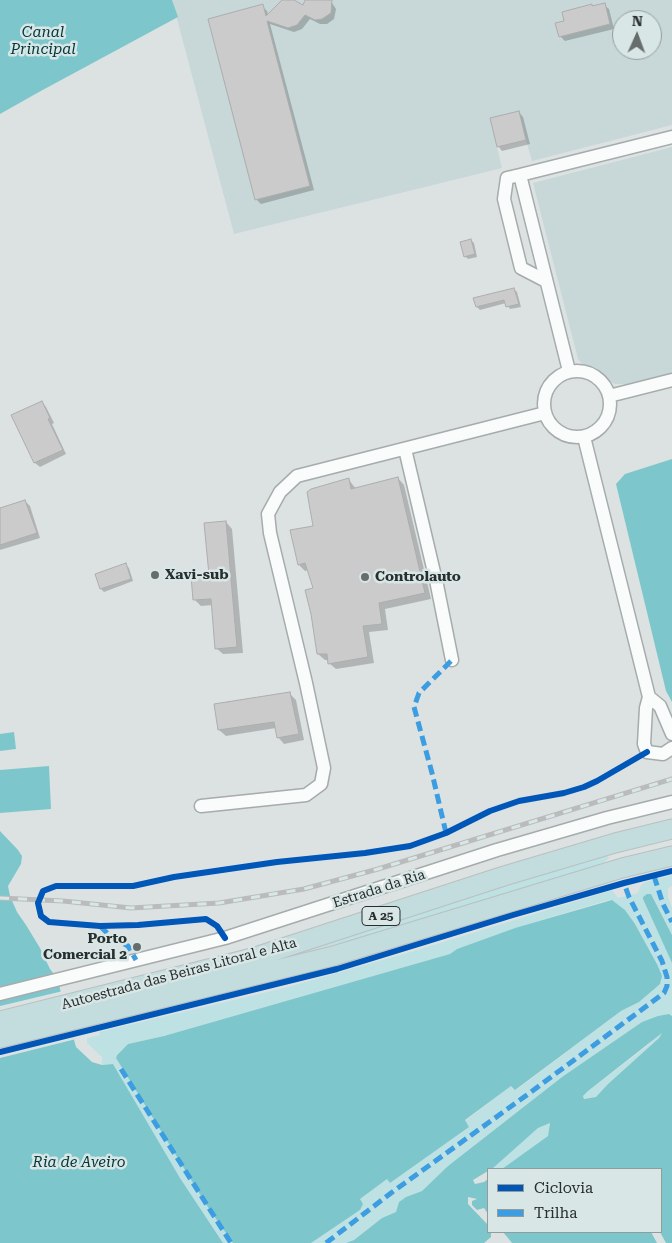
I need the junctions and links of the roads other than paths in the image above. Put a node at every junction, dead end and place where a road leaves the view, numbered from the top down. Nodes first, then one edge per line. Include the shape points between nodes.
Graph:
1 (672, 137) edge
2 (520, 175) junction
3 (546, 281) junction
4 (568, 371) junction
5 (672, 380) edge
6 (609, 396) junction
7 (545, 413) junction
8 (584, 437) junction
9 (405, 449) junction
10 (452, 660) dead end
11 (649, 697) junction
12 (672, 734) edge
13 (672, 748) edge
14 (672, 802) edge
15 (202, 806) dead end
16 (672, 829) edge
17 (672, 856) edge
18 (0, 994) edge
19 (91, 1007) junction
20 (0, 1020) edge
21 (0, 1038) edge

1 - 2 street
2 - 3 street
2 - 3 street via 507,178 504,200 521,268
3 - 4 street
4 - 6 street via 584,371 597,378
4 - 7 street via 555,378 546,390
5 - 6 street
6 - 8 street via 607,418 598,430
7 - 8 street via 556,431 569,437
7 - 9 street
8 - 11 street
9 - 10 street
9 - 15 street via 297,476 280,492 268,514 324,768 321,784 306,795
11 - 12 street via 660,706
11 - 13 street via 644,744 647,752 663,754
14 - 18 street, Estrada da Ria via 497,850 225,938
16 - 19 highway, Autoestrada das Beiras Litoral e Alta / A 25 via 513,873
17 - 19 highway, Autoestrada das Beiras Litoral e Alta / A 25 via 333,956
19 - 20 highway, Autoestrada das Beiras Litoral e Alta / A 25
19 - 21 highway, Autoestrada das Beiras Litoral e Alta / A 25

